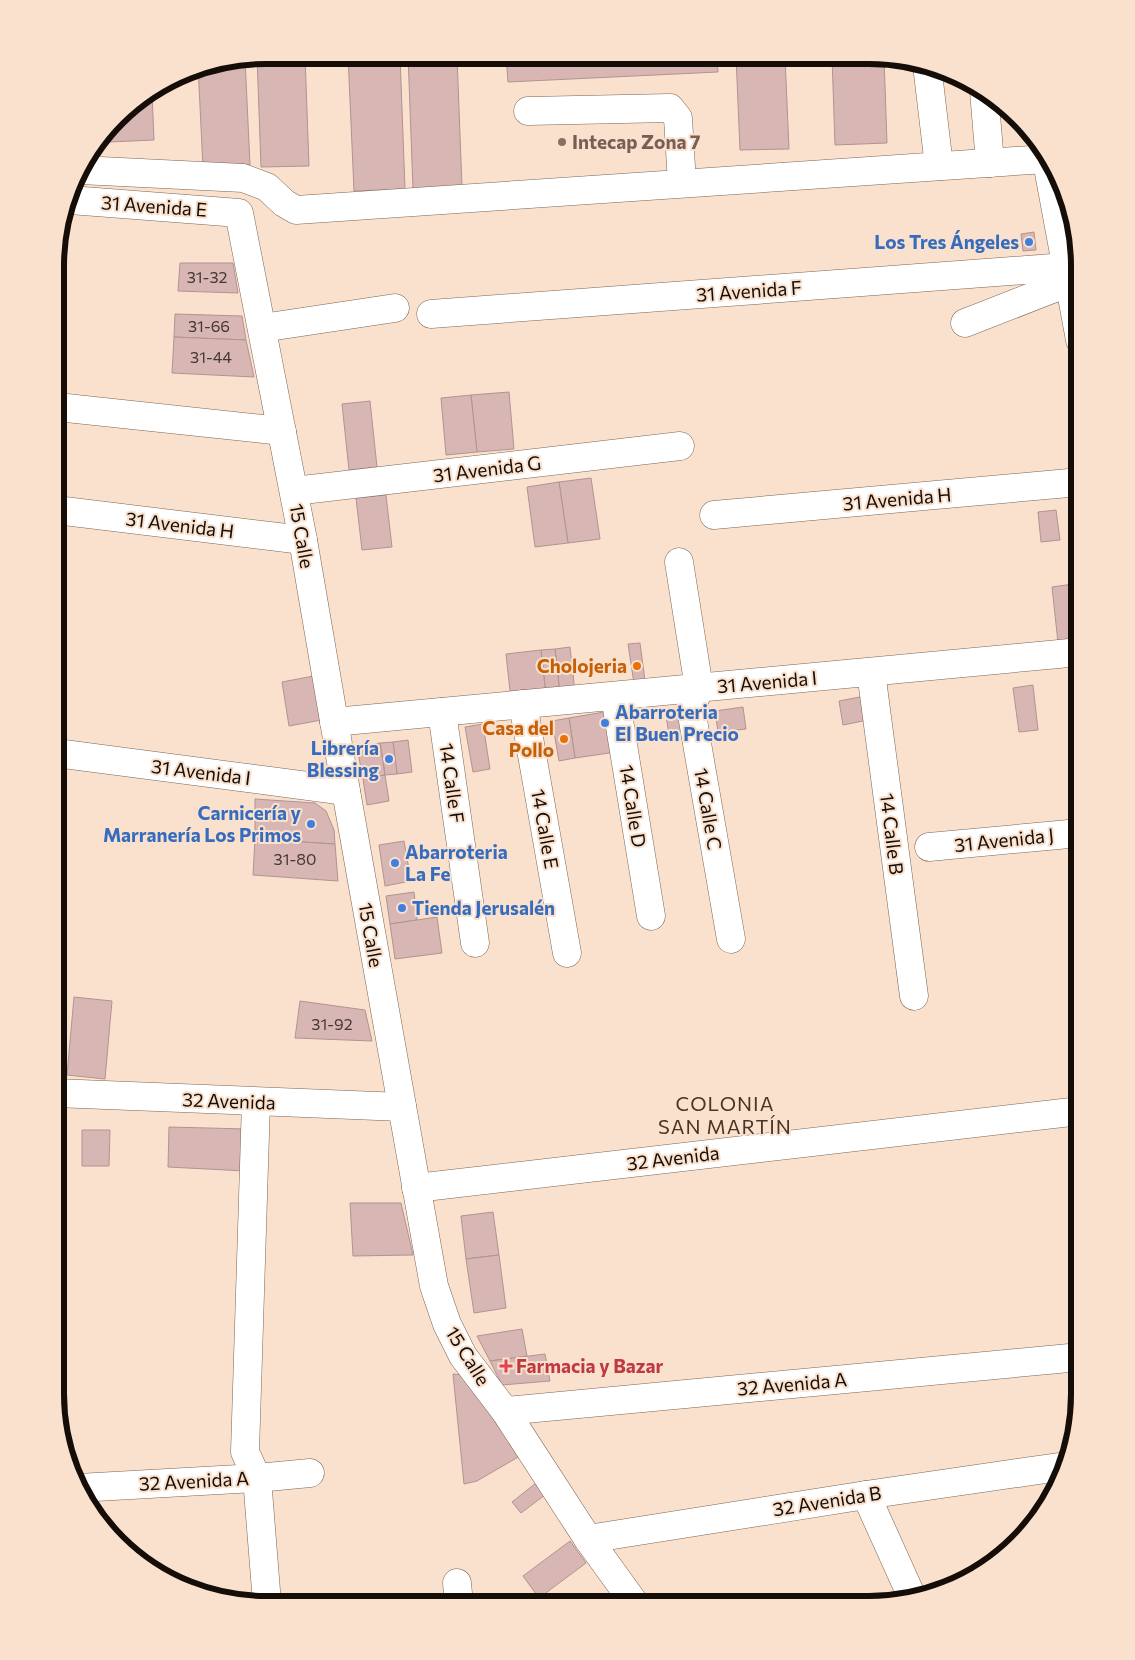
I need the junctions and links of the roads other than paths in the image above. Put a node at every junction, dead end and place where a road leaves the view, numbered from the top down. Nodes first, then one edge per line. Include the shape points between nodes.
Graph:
1 (928, 72) edge
2 (985, 100) edge
3 (528, 111) dead end
4 (1039, 156) edge
5 (990, 163) junction
6 (939, 166) junction
7 (88, 170) edge
8 (1049, 173) edge
9 (682, 183) junction
10 (74, 200) edge
11 (239, 213) joint
12 (1068, 274) junction
13 (1071, 290) edge
14 (395, 308) dead end
15 (431, 314) dead end
16 (964, 323) dead end
17 (262, 328) junction
18 (64, 408) edge
19 (282, 431) junction
20 (680, 446) dead end
21 (1071, 483) edge
22 (294, 491) junction
23 (64, 511) edge
24 (714, 515) dead end
25 (303, 540) junction
26 (680, 562) dead end
27 (1071, 653) edge
28 (871, 672) junction
29 (699, 688) junction
30 (615, 696) junction
31 (523, 704) junction
32 (442, 712) junction
33 (334, 722) junction
34 (64, 754) edge
35 (346, 791) junction
36 (1071, 834) edge
37 (929, 847) dead end
38 (651, 916) dead end
39 (731, 939) dead end
40 (475, 943) dead end
41 (567, 953) dead end
42 (914, 996) dead end
43 (64, 1093) edge
44 (256, 1102) junction
45 (402, 1107) junction
46 (1071, 1112) edge
47 (416, 1188) junction
48 (1071, 1358) edge
49 (505, 1411) junction
50 (1058, 1467) edge
51 (310, 1473) dead end
52 (257, 1478) junction
53 (87, 1488) edge
54 (866, 1494) junction
55 (588, 1539) junction
56 (910, 1592) edge
57 (266, 1596) edge
58 (629, 1596) edge

1 - 6 street
2 - 5 street
3 - 9 street via 670,108 678,118
4 - 5 street
5 - 6 street
6 - 9 street
7 - 9 street via 243,178 268,187 296,210
8 - 12 street
10 - 11 street, 31 Avenida E
11 - 17 street, 15 Calle
12 - 13 street
12 - 15 street, 31 Avenida F
12 - 16 street
14 - 17 street
17 - 19 street, 15 Calle
18 - 19 street
19 - 22 street, 15 Calle
20 - 22 street, 31 Avenida G
21 - 24 street, 31 Avenida H
22 - 25 street, 15 Calle
23 - 25 street, 31 Avenida H
25 - 33 street, 15 Calle
26 - 29 street, 14 Calle C
27 - 28 street, 31 Avenida I
28 - 29 street, 31 Avenida I
28 - 42 street, 14 Calle B
29 - 30 street, 31 Avenida I
29 - 39 street, 14 Calle C via 691,708
30 - 31 street, 31 Avenida I
30 - 38 street, 14 Calle D
31 - 32 street, 31 Avenida I
31 - 41 street, 14 Calle E
32 - 33 street, 31 Avenida I
32 - 40 street, 14 Calle F
33 - 35 street, 15 Calle
34 - 35 street, 31 Avenida I
35 - 45 street, 15 Calle
36 - 37 street, 31 Avenida J
43 - 44 street, 32 Avenida
44 - 45 street, 32 Avenida
44 - 52 street via 245,1452
45 - 47 street, 15 Calle
46 - 47 street, 32 Avenida
47 - 49 street, 15 Calle via 434,1286 447,1324 463,1356
48 - 49 street, 32 Avenida A
49 - 55 street, 15 Calle
50 - 54 street, 32 Avenida B
51 - 52 street, 32 Avenida A
52 - 53 street, 32 Avenida A
52 - 57 street
54 - 55 street, 32 Avenida B
54 - 56 street
55 - 58 street, 15 Calle

